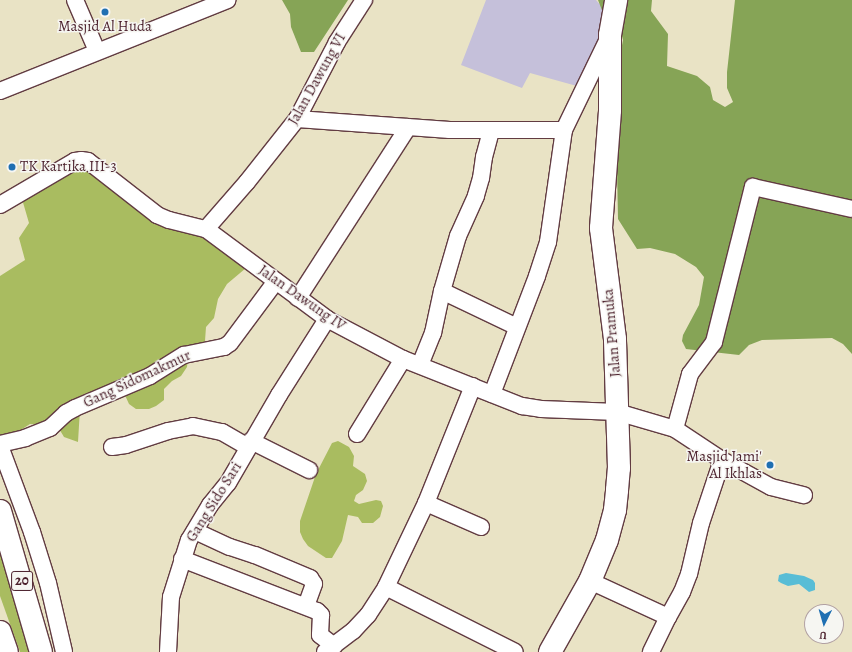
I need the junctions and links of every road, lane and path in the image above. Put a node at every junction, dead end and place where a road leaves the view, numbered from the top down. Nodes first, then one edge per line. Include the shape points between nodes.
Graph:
1 (74, 0) edge
2 (228, 0) edge
3 (364, 0) edge
4 (616, 0) edge
5 (610, 35) junction
6 (97, 51) junction
7 (0, 91) edge
8 (297, 119) junction
9 (408, 127) junction
10 (564, 130) junction
11 (491, 131) junction
12 (0, 205) edge
13 (852, 209) edge
14 (206, 229) junction
15 (276, 281) junction
16 (442, 291) junction
17 (298, 298) junction
18 (327, 319) junction
19 (517, 327) junction
20 (403, 359) junction
21 (420, 365) junction
22 (473, 386) junction
23 (492, 394) junction
24 (617, 412) junction
25 (675, 429) junction
26 (357, 434) dead end
27 (250, 444) junction
28 (0, 445) edge
29 (112, 447) dead end
30 (722, 460) junction
31 (309, 470) dead end
32 (804, 495) dead end
33 (426, 503) junction
34 (0, 511) edge
35 (481, 527) dead end
36 (195, 531) junction
37 (6, 543) edge
38 (182, 559) junction
39 (590, 581) junction
40 (386, 587) junction
41 (306, 606) junction
42 (668, 617) junction
43 (0, 632) edge
44 (329, 649) edge
45 (655, 651) edge
46 (7, 652) edge
47 (41, 652) edge
48 (64, 652) edge
49 (168, 652) edge
50 (515, 652) edge
51 (550, 652) edge

1 - 6 street
2 - 6 street
3 - 8 street, Jalan Dawung VI via 337,42
4 - 5 main road, Jalan Pramuka
5 - 10 street
5 - 24 main road, Jalan Pramuka via 610,110 601,228 615,340
6 - 7 street
8 - 9 street
8 - 14 street, Jalan Dawung VI
9 - 11 street
9 - 17 street
10 - 11 street
10 - 19 street via 550,233
11 - 16 street via 477,190 455,244
12 - 14 street via 75,161 81,160 88,162 157,215
13 - 25 street via 753,187 714,342 690,374
14 - 15 street, Jalan Dawung IV
15 - 17 street, Jalan Dawung IV
15 - 28 street, Gang Sidomakmur via 230,343 224,347 184,355 150,376 75,408 50,428
16 - 19 street
16 - 21 street via 433,333
17 - 18 street, Jalan Dawung IV
18 - 20 street, Jalan Dawung IV
18 - 27 street, Gang Sido Sari
19 - 23 street
20 - 21 street, Jalan Dawung IV
20 - 26 street
21 - 22 street, Jalan Dawung IV
22 - 23 street, Jalan Dawung IV
22 - 33 street
23 - 24 street, Jalan Dawung IV via 522,406 541,409
24 - 25 street, Jalan Dawung IV
24 - 39 main road, Jalan Pramuka via 619,468 615,510 607,540
25 - 30 street, Jalan Dawung IV
27 - 29 street, Gang Sido Sari via 222,432 193,426
27 - 31 street
27 - 36 street, Gang Sido Sari via 228,483 213,500
28 - 48 street via 48,583
30 - 32 street, Jalan Dawung IV via 771,487
30 - 42 street via 689,574
33 - 35 street
33 - 40 street
34 - 37 main road, 20
36 - 38 street, Gang Sido Sari
36 - 41 street via 310,578 314,584
37 - 47 main road, 20
38 - 41 street
38 - 49 street, Gang Sido Sari via 171,597
39 - 42 street
39 - 51 main road, Jalan Pramuka
40 - 44 street via 368,615 353,631
40 - 50 street
41 - 44 street via 321,615 320,635
42 - 45 street
43 - 46 main road

